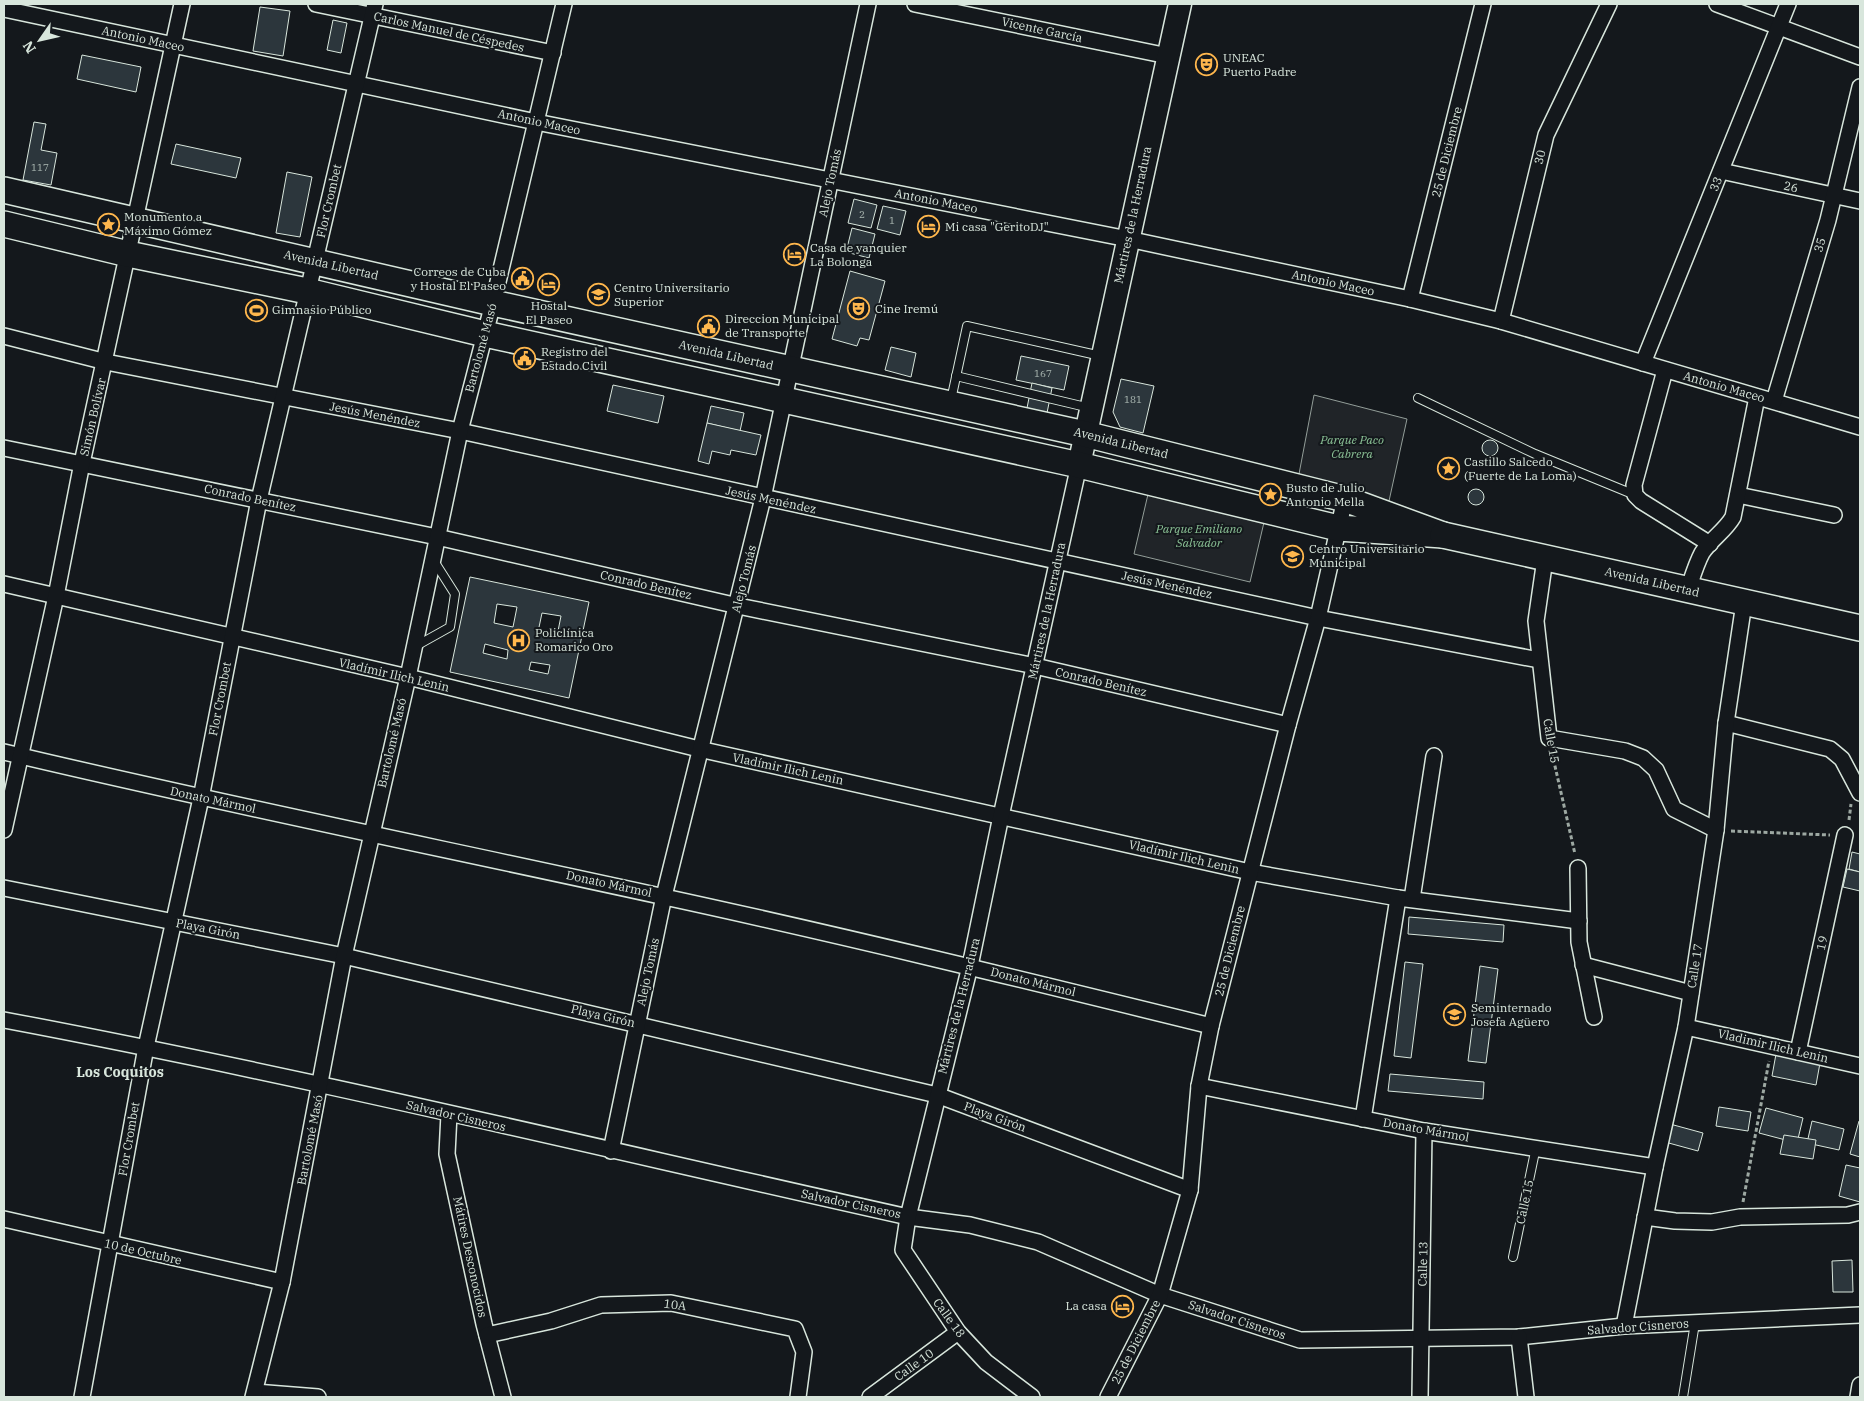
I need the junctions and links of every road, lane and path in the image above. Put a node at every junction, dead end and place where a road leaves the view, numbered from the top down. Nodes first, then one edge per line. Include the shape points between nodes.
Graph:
1 (182, 4) edge
2 (316, 4) edge
3 (564, 4) edge
4 (868, 4) edge
5 (915, 4) edge
6 (1180, 4) edge
7 (1483, 4) edge
8 (1609, 4) edge
9 (1717, 4) edge
10 (1788, 4) edge
11 (4, 9) edge
12 (374, 10) edge
13 (1780, 27) junction
14 (174, 45) junction
15 (553, 53) junction
16 (1168, 56) junction
17 (1860, 57) edge
18 (356, 84) junction
19 (1860, 87) edge
20 (536, 122) junction
21 (1721, 171) junction
22 (830, 180) junction
23 (4, 190) edge
24 (1834, 196) junction
25 (1860, 201) edge
26 (135, 220) junction
27 (4, 224) edge
28 (1128, 240) junction
29 (128, 254) junction
30 (315, 262) junction
31 (308, 291) junction
32 (1410, 299) junction
33 (493, 303) junction
34 (1501, 321) junction
35 (485, 334) junction
36 (4, 336) edge
37 (1102, 356) junction
38 (106, 362) junction
39 (1643, 363) junction
40 (792, 370) junction
41 (1665, 370) junction
42 (956, 376) junction
43 (1757, 396) junction
44 (284, 397) junction
45 (1418, 398) dead end
46 (785, 402) junction
47 (1774, 402) junction
48 (950, 404) junction
49 (1091, 408) junction
50 (1860, 427) edge
51 (460, 431) junction
52 (1086, 434) junction
53 (4, 448) edge
54 (82, 463) junction
55 (1079, 465) junction
56 (1636, 495) junction
57 (1738, 495) junction
58 (763, 498) junction
59 (1345, 498) junction
60 (259, 500) junction
61 (1834, 515) dead end
62 (1338, 528) junction
63 (1444, 535) junction
64 (437, 537) junction
65 (1710, 544) junction
66 (432, 559) junction
67 (1545, 559) junction
68 (1057, 561) junction
69 (4, 584) edge
70 (1688, 590) junction
71 (56, 596) junction
72 (1744, 603) junction
73 (738, 606) junction
74 (1318, 618) junction
75 (1860, 628) edge
76 (232, 638) junction
77 (414, 646) junction
78 (1539, 660) junction
79 (1035, 666) junction
80 (408, 677) junction
81 (1726, 723) junction
82 (1288, 725) junction
83 (1549, 738) junction
84 (699, 749) junction
85 (4, 752) edge
86 (1434, 756) dead end
87 (22, 757) junction
88 (1860, 793) edge
89 (201, 798) junction
90 (1001, 816) junction
91 (4, 830) edge
92 (1716, 830) junction
93 (371, 833) junction
94 (1845, 836) joint
95 (1578, 868) joint
96 (1250, 872) junction
97 (4, 888) edge
98 (664, 896) junction
99 (1405, 898) junction
100 (1579, 921) junction
101 (174, 922) junction
102 (344, 956) junction
103 (1583, 965) junction
104 (970, 966) junction
105 (1691, 993) junction
106 (1594, 1017) dead end
107 (4, 1020) edge
108 (637, 1024) junction
109 (1211, 1026) junction
110 (1686, 1026) junction
111 (1772, 1045) junction
112 (146, 1047) junction
113 (1798, 1052) junction
114 (1860, 1066) edge
115 (321, 1084) junction
116 (1199, 1086) junction
117 (937, 1095) junction
118 (449, 1114) junction
119 (1363, 1119) junction
120 (1424, 1131) junction
121 (1536, 1147) junction
122 (611, 1151) junction
123 (1654, 1168) junction
124 (1190, 1190) junction
125 (1860, 1212) edge
126 (1645, 1216) junction
127 (908, 1217) junction
128 (1740, 1218) junction
129 (4, 1219) edge
130 (110, 1244) junction
131 (1513, 1257) dead end
132 (282, 1282) junction
133 (1160, 1294) junction
134 (1860, 1315) edge
135 (1695, 1323) junction
136 (1624, 1326) junction
137 (958, 1332) junction
138 (487, 1335) junction
139 (1519, 1337) junction
140 (1422, 1338) junction
141 (1860, 1385) edge
142 (254, 1395) edge
143 (82, 1397) edge
144 (318, 1397) edge
145 (502, 1397) edge
146 (798, 1397) edge
147 (870, 1397) edge
148 (1032, 1397) edge
149 (1108, 1397) edge
150 (1420, 1397) edge
151 (1526, 1397) edge
152 (1683, 1397) edge
153 (1858, 1397) edge

1 - 14 street, Simón Bolívar
2 - 12 street, Carlos Manuel de Céspedes
3 - 15 street, Bartolomé Masó
4 - 22 street, Alejo Tomás
5 - 16 street, Vicente García
6 - 16 street, Mártires de la Herradura
7 - 32 street, 25 de Diciembre
8 - 34 street, 30 via 1546,135
9 - 13 street
10 - 13 street, 33
11 - 14 street, Antonio Maceo
12 - 15 street, Carlos Manuel de Céspedes
12 - 18 street, Flor Crombet
13 - 17 street
13 - 21 street, 33
14 - 18 street, Antonio Maceo
14 - 26 street, Simón Bolívar
15 - 20 street, Bartolomé Masó
16 - 28 street, Mártires de la Herradura
18 - 20 street, Antonio Maceo
18 - 30 street, Flor Crombet
19 - 24 street, 35
20 - 22 street, Antonio Maceo
20 - 33 street, Bartolomé Masó
21 - 24 street, 26
21 - 39 street, 33
22 - 28 street, Antonio Maceo
22 - 40 street, Alejo Tomás
23 - 26 main road, Avenida Libertad
24 - 25 street, 26
24 - 47 street, 35
26 - 29 street, Simón Bolívar
26 - 30 main road, Avenida Libertad
27 - 29 main road, Avenida Libertad
28 - 32 street, Antonio Maceo
28 - 37 street, Mártires de la Herradura
29 - 31 main road, Avenida Libertad
29 - 38 street, Simón Bolívar
30 - 31 street, Flor Crombet
30 - 33 main road, Avenida Libertad
31 - 35 main road, Avenida Libertad
31 - 44 street, Flor Crombet
32 - 34 street, Antonio Maceo
33 - 35 street, Bartolomé Masó
33 - 40 main road, Avenida Libertad
34 - 39 street, Antonio Maceo
35 - 46 main road, Avenida Libertad
35 - 51 street, Bartolomé Masó
36 - 38 street, Jesús Menéndez
37 - 42 lane via 967,326
37 - 49 street, Mártires de la Herradura
38 - 44 street, Jesús Menéndez
38 - 54 street, Simón Bolívar
39 - 41 street, Antonio Maceo
40 - 46 street, Alejo Tomás
40 - 48 main road, Avenida Libertad
41 - 43 street, Antonio Maceo
41 - 56 street via 1634,485
42 - 48 lane
42 - 49 lane
43 - 47 street, Antonio Maceo
43 - 57 street
44 - 51 street, Jesús Menéndez
44 - 60 street, Flor Crombet
45 - 56 lane via 1534,454
46 - 55 main road, Avenida Libertad
46 - 58 street, Alejo Tomás
47 - 50 street, Antonio Maceo
48 - 52 main road, Avenida Libertad
49 - 52 street, Mártires de la Herradura
51 - 58 street, Jesús Menéndez
51 - 64 street, Bartolomé Masó
52 - 55 street, Mártires de la Herradura
52 - 59 main road, Avenida Libertad
53 - 54 street, Conrado Benítez
54 - 60 street, Conrado Benítez
54 - 71 street, Simón Bolívar
55 - 62 main road, Avenida Libertad
55 - 68 street, Mártires de la Herradura
56 - 65 street
57 - 61 street
57 - 65 street via 1734,517
58 - 68 street, Jesús Menéndez
58 - 73 street, Alejo Tomás
59 - 62 street, 25 de Diciembre
59 - 63 main road, Avenida Libertad
60 - 64 street, Conrado Benítez
60 - 76 street, Flor Crombet
62 - 63 main road, Avenida Libertad
62 - 74 street, 25 de Diciembre
63 - 67 main road, Avenida Libertad
64 - 66 street, Bartolomé Masó
64 - 73 street, Conrado Benítez
65 - 70 street via 1702,553
66 - 77 street, Bartolomé Masó
66 - 77 lane via 455,594 450,627
67 - 70 main road, Avenida Libertad
67 - 78 street, Calle 15 via 1536,621
68 - 74 street, Jesús Menéndez
68 - 79 street, Mártires de la Herradura
69 - 71 street, Vladímir Ilich Lenin
70 - 72 main road, Avenida Libertad
71 - 76 street, Vladímir Ilich Lenin
71 - 87 street, Simón Bolívar
72 - 75 main road, Avenida Libertad
72 - 81 street, Calle 17
73 - 79 street, Conrado Benítez
73 - 84 street, Alejo Tomás
74 - 78 street, Jesús Menéndez
74 - 82 street, 25 de Diciembre
76 - 80 street, Vladímir Ilich Lenin
76 - 89 street, Flor Crombet
77 - 80 street, Bartolomé Masó
78 - 83 street, Calle 15
79 - 82 street, Conrado Benítez
79 - 90 street, Mártires de la Herradura
80 - 84 street, Vladímir Ilich Lenin
80 - 93 street, Bartolomé Masó
81 - 88 street via 1830,749 1842,759
81 - 92 street, Calle 17
82 - 96 street, 25 de Diciembre
83 - 92 street via 1625,751 1642,758 1656,770 1674,809
83 - 95 path, Calle 15
84 - 90 street, Vladímir Ilich Lenin
84 - 98 street, Alejo Tomás
85 - 87 street, Donato Mármol
86 - 99 street
87 - 89 street, Donato Mármol
87 - 91 street, Simón Bolívar
89 - 93 street, Donato Mármol
89 - 101 street, Flor Crombet
90 - 96 street, Vladímir Ilich Lenin
90 - 104 street, Mártires de la Herradura
92 - 94 path
92 - 105 street, Calle 17
93 - 98 street, Donato Mármol
93 - 102 street, Bartolomé Masó
94 - 113 street, 19
95 - 100 street
96 - 99 street, Vladímir Ilich Lenin
96 - 109 street, 25 de Diciembre
97 - 101 street, Playa Girón
98 - 104 street, Donato Mármol
98 - 108 street, Alejo Tomás
99 - 100 street, Vladímir Ilich Lenin
99 - 119 street
100 - 103 street
101 - 102 street, Playa Girón
101 - 112 street, Flor Crombet
102 - 108 street, Playa Girón
102 - 115 street, Bartolomé Masó
103 - 105 street
103 - 106 street
104 - 109 street, Donato Mármol
104 - 117 street, Mártires de la Herradura
105 - 110 street, Calle 17
107 - 112 street, Salvador Cisneros
108 - 117 street, Playa Girón
108 - 122 street, Alejo Tomás
109 - 116 street, 25 de Diciembre
110 - 111 street, Vladimir Ilich Lenin
110 - 123 street, Calle 17
111 - 113 street, Vladimir Ilich Lenin
111 - 128 path
112 - 115 street, Salvador Cisneros
112 - 130 street, Flor Crombet
113 - 114 street, Vladimir Ilich Lenin
115 - 118 street, Salvador Cisneros
115 - 132 street, Bartolomé Masó
116 - 119 street, Donato Mármol
116 - 124 street, 25 de Diciembre
117 - 124 street, Playa Girón
117 - 127 street, Mártires de la Herradura
118 - 122 street, Salvador Cisneros
118 - 138 street, Mátires Desconocidos via 447,1154
119 - 120 street, Donato Mármol
120 - 121 street, Donato Mármol
120 - 140 street, Calle 13
121 - 123 street, Donato Mármol
121 - 131 lane, Calle 15
122 - 127 street, Salvador Cisneros
123 - 126 street, Calle 17
124 - 133 street, 25 de Diciembre
125 - 128 street
126 - 128 street via 1712,1222
126 - 136 street, Calle 17
127 - 133 street, Salvador Cisneros via 970,1225 1038,1242
127 - 137 street, Calle 18 via 903,1250
129 - 130 street, 10 de Octubre
130 - 132 street, 10 de Octubre
130 - 143 street, Flor Crombet
132 - 142 street, Bartolomé Masó
133 - 140 street, Salvador Cisneros via 1300,1340
133 - 149 street, 25 de Diciembre
134 - 135 street, Salvador Cisneros
135 - 136 street, Salvador Cisneros
135 - 152 lane, Salvador Cisneros
136 - 139 street, Salvador Cisneros
137 - 147 street, Calle 10
137 - 148 street, Calle 18 via 986,1362
138 - 145 street, Mátires Desconocidos
138 - 146 street, 10A via 550,1322 601,1305 671,1303 794,1329 804,1352
139 - 140 street, Salvador Cisneros
139 - 151 street
140 - 150 street, Calle 13
141 - 153 street
142 - 144 street

